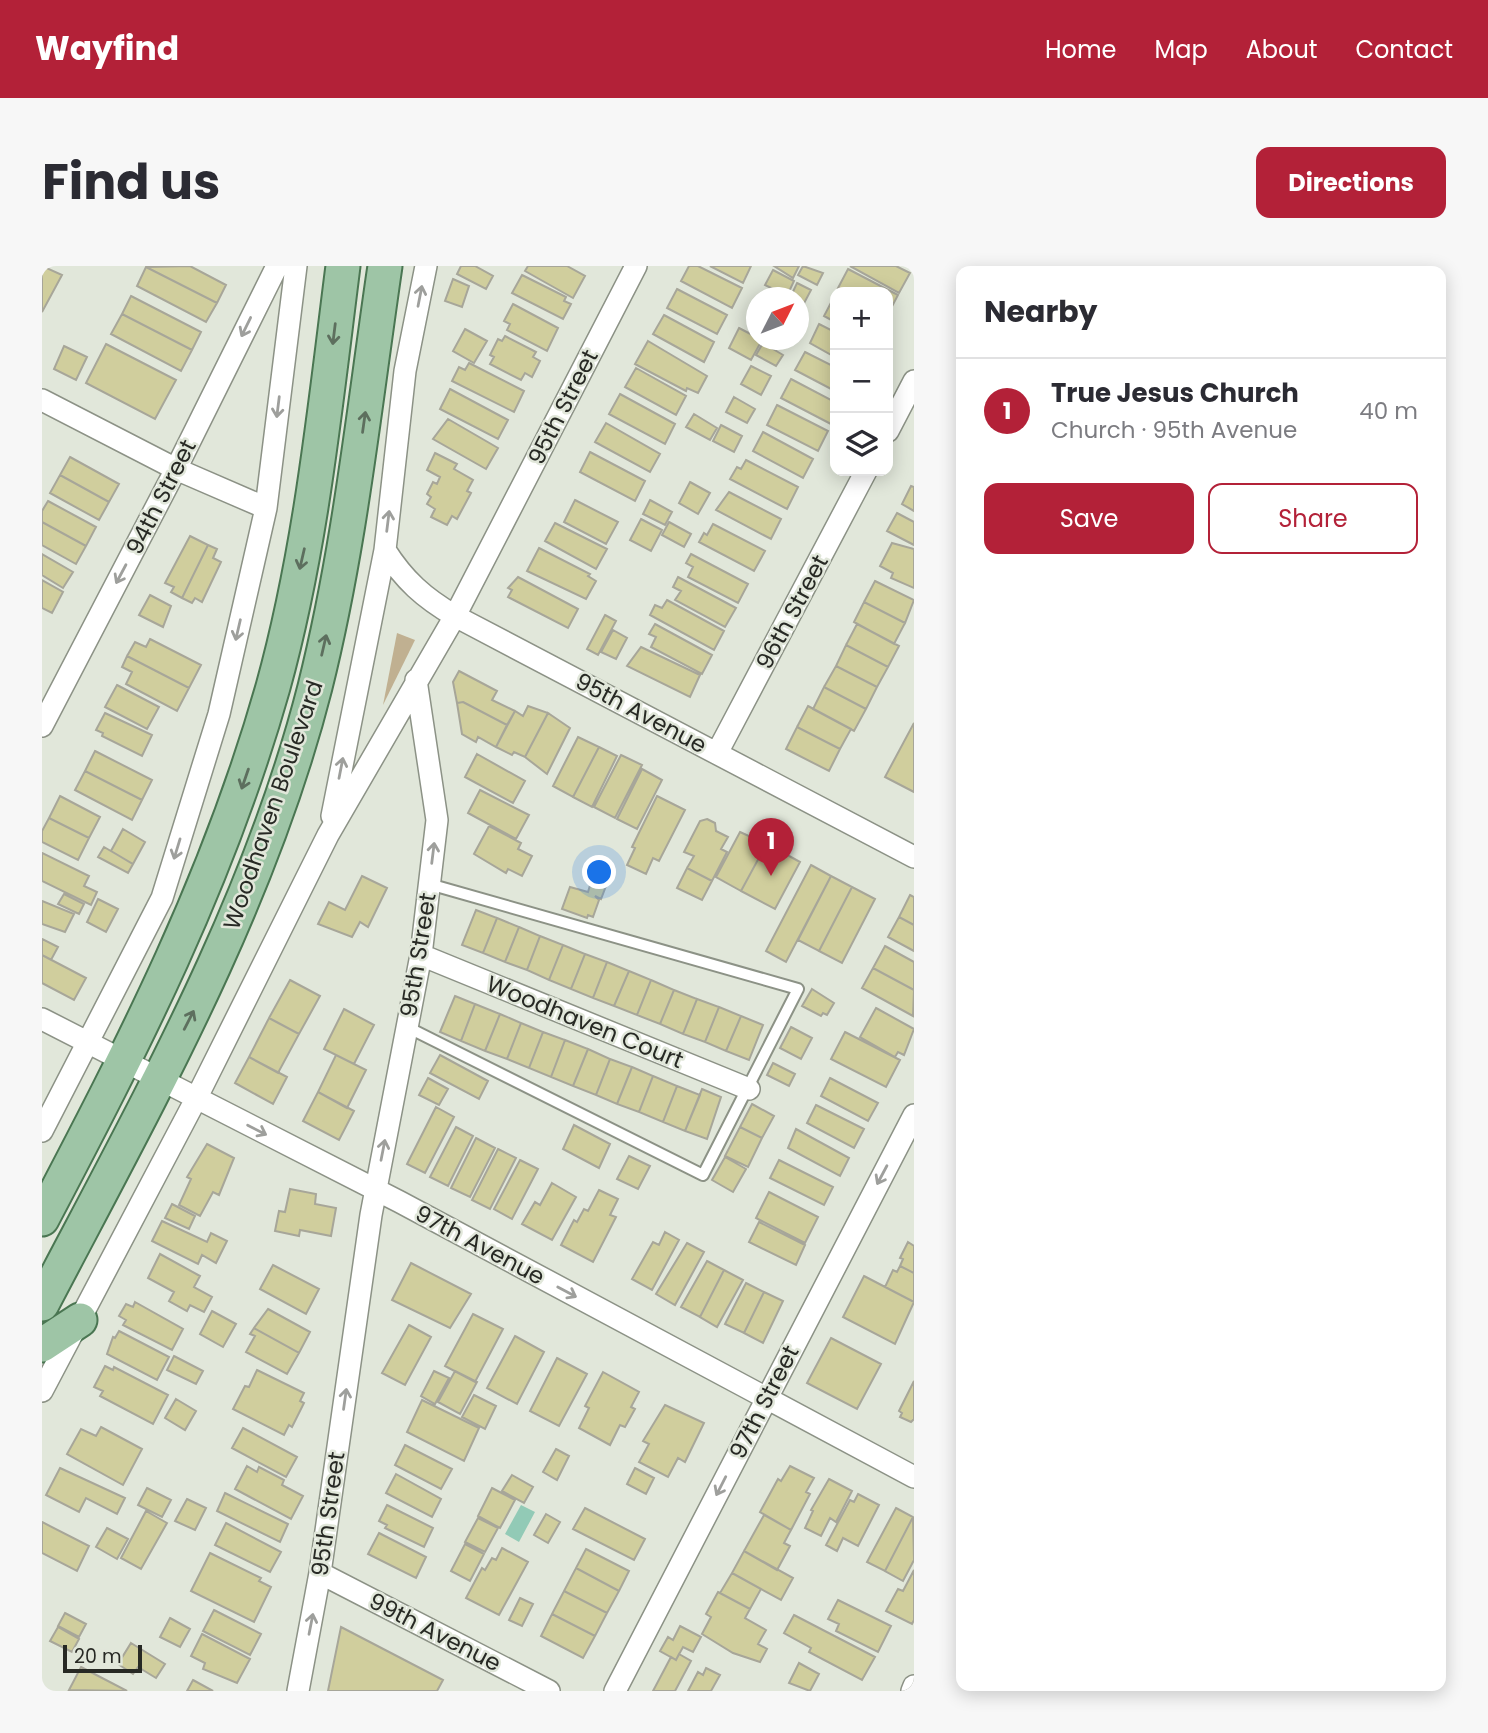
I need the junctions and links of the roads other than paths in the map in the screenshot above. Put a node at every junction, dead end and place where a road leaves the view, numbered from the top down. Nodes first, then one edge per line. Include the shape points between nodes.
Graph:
1 (277, 266) edge
2 (296, 266) edge
3 (343, 266) edge
4 (385, 266) edge
5 (426, 266) edge
6 (636, 266) edge
7 (914, 381) edge
8 (42, 400) edge
9 (893, 421) edge
10 (176, 468) junction
11 (863, 476) edge
12 (266, 508) junction
13 (385, 550) junction
14 (455, 616) junction
15 (416, 680) junction
16 (42, 726) edge
17 (717, 753) junction
18 (328, 835) junction
19 (914, 857) edge
20 (429, 884) junction
21 (421, 955) junction
22 (42, 1019) edge
23 (407, 1027) junction
24 (88, 1043) junction
25 (124, 1063) junction
26 (158, 1081) junction
27 (749, 1089) junction
28 (196, 1099) junction
29 (914, 1115) edge
30 (42, 1131) edge
31 (376, 1189) junction
32 (42, 1219) edge
33 (42, 1304) edge
34 (79, 1320) junction
35 (42, 1345) edge
36 (42, 1391) edge
37 (766, 1399) junction
38 (914, 1477) edge
39 (320, 1573) junction
40 (914, 1686) edge
41 (298, 1691) edge
42 (549, 1691) edge
43 (615, 1691) edge
44 (912, 1691) edge

1 -> 10 street, 94th Street
2 -> 12 street
3 -> 25 main road, Woodhaven Boulevard via 309,526 274,684 212,871
26 -> 4 main road, Woodhaven Boulevard via 207,985 295,757 345,557
13 -> 5 street, Woodhaven Boulevard via 405,371
6 - 14 street, 95th Street
7 - 9 street
8 - 10 street
10 - 12 street
10 -> 16 street, 94th Street
11 - 17 street, 96th Street
12 -> 24 street via 219,714 162,898
13 - 14 street, 95th Avenue via 424,598
18 -> 13 street, Woodhaven Boulevard
14 - 15 street, 95th Street
14 - 17 street, 95th Avenue
15 - 18 street, Woodhaven Boulevard
20 -> 15 street, 95th Street via 437,820
17 - 19 street, 95th Avenue
18 - 28 street, Woodhaven Boulevard
20 - 21 street, 95th Street
20 - 27 lane via 798,989
21 - 23 street, 95th Street
21 - 27 street, Woodhaven Court
22 - 24 street, 97th Avenue
23 - 27 lane via 703,1175
31 -> 23 street, 95th Street
24 - 25 street, 97th Avenue
24 - 30 street
25 - 26 street, 97th Avenue
25 - 32 main road, Woodhaven Boulevard
26 - 28 street, 97th Avenue
26 - 33 main road, Woodhaven Boulevard
28 -> 31 street, 97th Avenue
28 - 34 street, Woodhaven Boulevard
29 -> 37 street, 97th Street
31 -> 37 street, 97th Avenue
39 -> 31 street, 95th Street
34 - 35 main road
34 - 36 street, Woodhaven Boulevard
37 - 38 street, 97th Avenue
37 -> 43 street, 97th Street
41 -> 39 street, 95th Street
39 - 42 street, 99th Avenue
40 - 44 street

